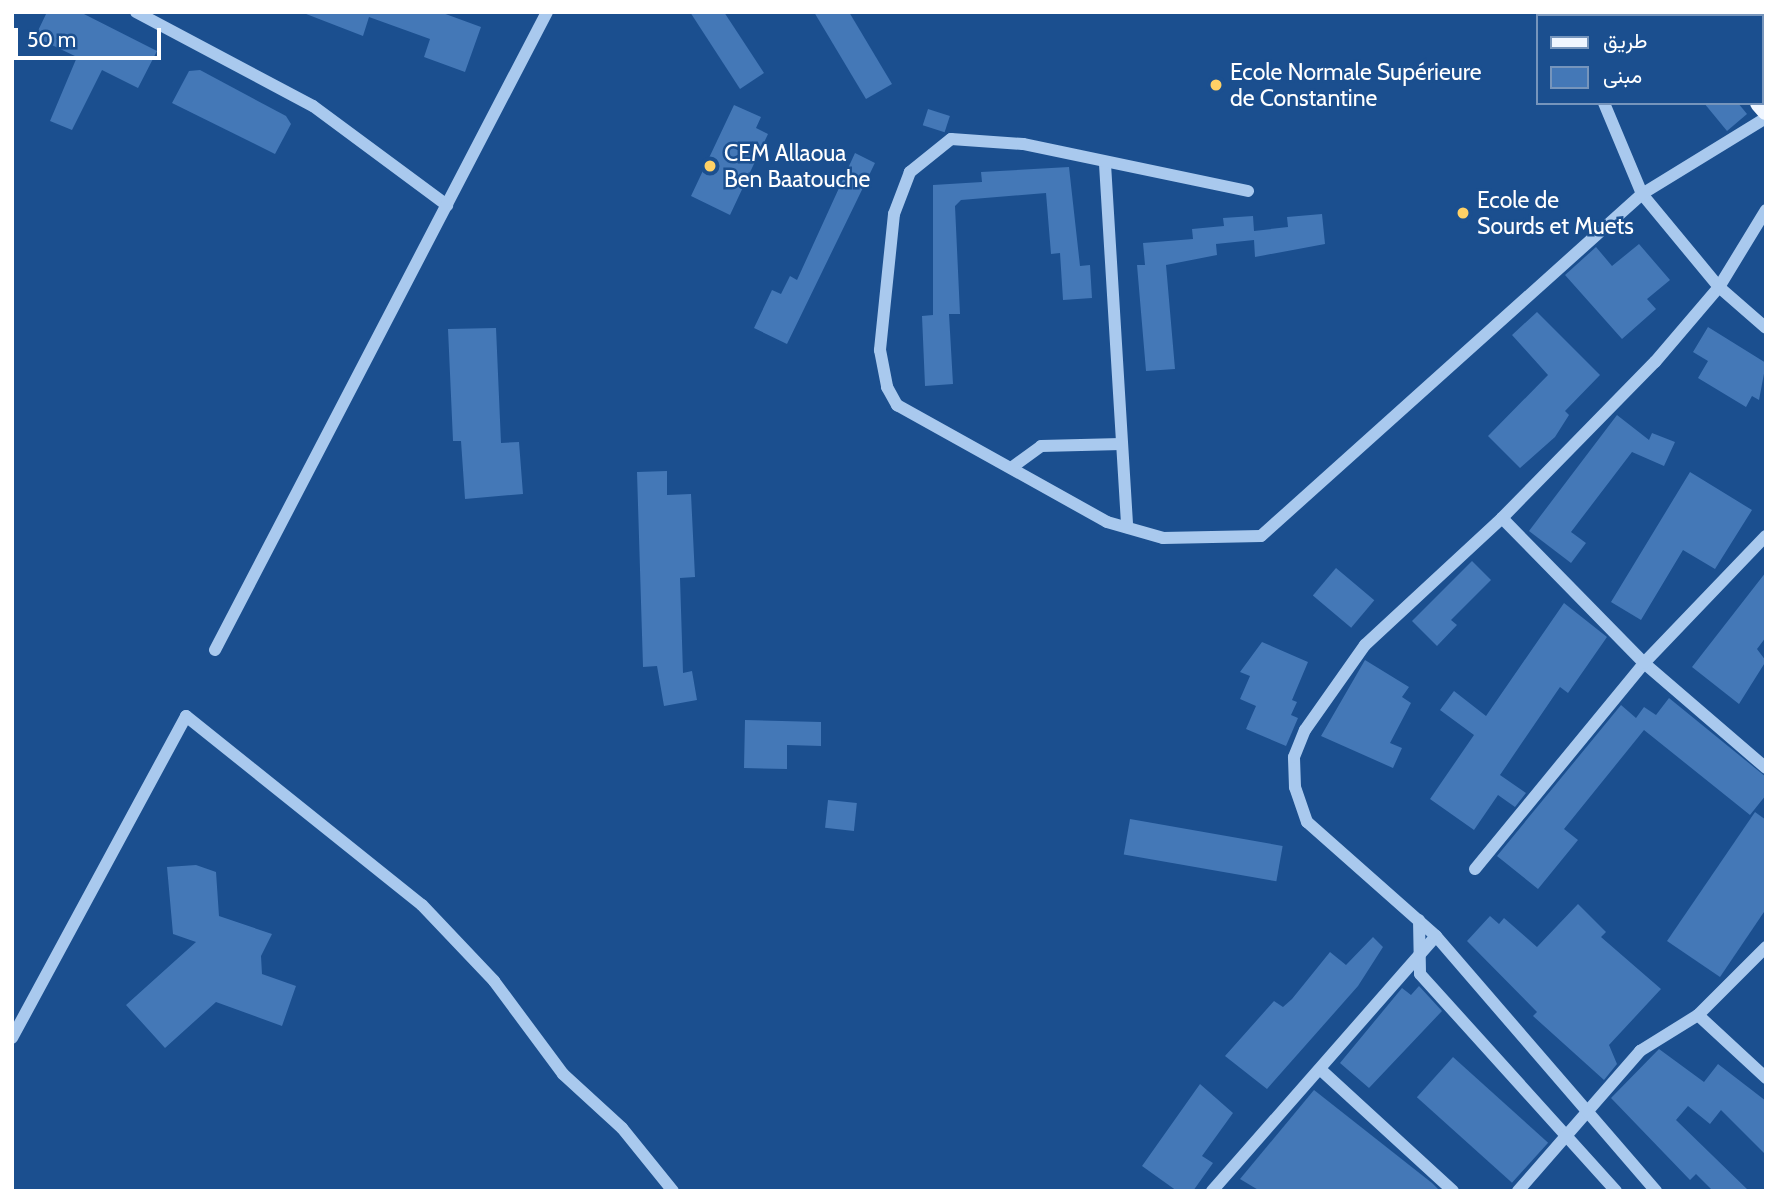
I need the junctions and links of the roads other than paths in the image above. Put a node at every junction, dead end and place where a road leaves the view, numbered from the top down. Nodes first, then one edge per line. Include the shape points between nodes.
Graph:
1 (136, 12) edge
2 (547, 12) edge
3 (1605, 105) edge
4 (1766, 118) edge
5 (1105, 163) junction
6 (1248, 191) dead end
7 (1642, 194) junction
8 (447, 205) junction
9 (1766, 210) edge
10 (1719, 287) junction
11 (1766, 328) edge
12 (1122, 444) junction
13 (1011, 468) junction
14 (1502, 518) junction
15 (1127, 527) junction
16 (1766, 537) edge
17 (215, 650) dead end
18 (1644, 663) junction
19 (1766, 768) edge
20 (1475, 869) dead end
21 (1419, 920) junction
22 (1436, 936) junction
23 (1766, 947) edge
24 (1418, 958) junction
25 (1698, 1015) junction
26 (12, 1038) edge
27 (1321, 1070) junction
28 (1766, 1078) edge
29 (1588, 1111) junction
30 (1567, 1136) junction
31 (1215, 1190) edge
32 (673, 1191) edge
33 (1453, 1191) edge
34 (1518, 1191) edge
35 (1616, 1191) edge
36 (1656, 1191) edge

1 - 8 street via 313,106
2 - 8 street
3 - 7 street
4 - 7 street
5 - 6 street
5 - 12 street
5 - 13 street via 1023,144 951,139 910,172 894,214 880,350 887,387 897,405
7 - 10 street
7 - 15 street via 1261,536 1163,538
8 - 17 street
9 - 10 street
10 - 11 street
10 - 14 street
12 - 13 street via 1041,446
12 - 15 street
13 - 15 street
14 - 18 street
14 - 21 street via 1365,645 1305,730 1294,757 1294,787 1307,822
16 - 18 street
18 - 19 street
18 - 20 street
21 - 22 street
21 - 24 street
22 - 24 street
22 - 29 street
23 - 25 street
24 - 27 street
24 - 30 street via 1420,974
25 - 28 street
25 - 29 street via 1640,1051
26 - 32 street via 186,716 422,905 494,981 563,1074 622,1128
27 - 31 street
27 - 33 street
29 - 30 street
29 - 36 street
30 - 34 street
30 - 35 street

